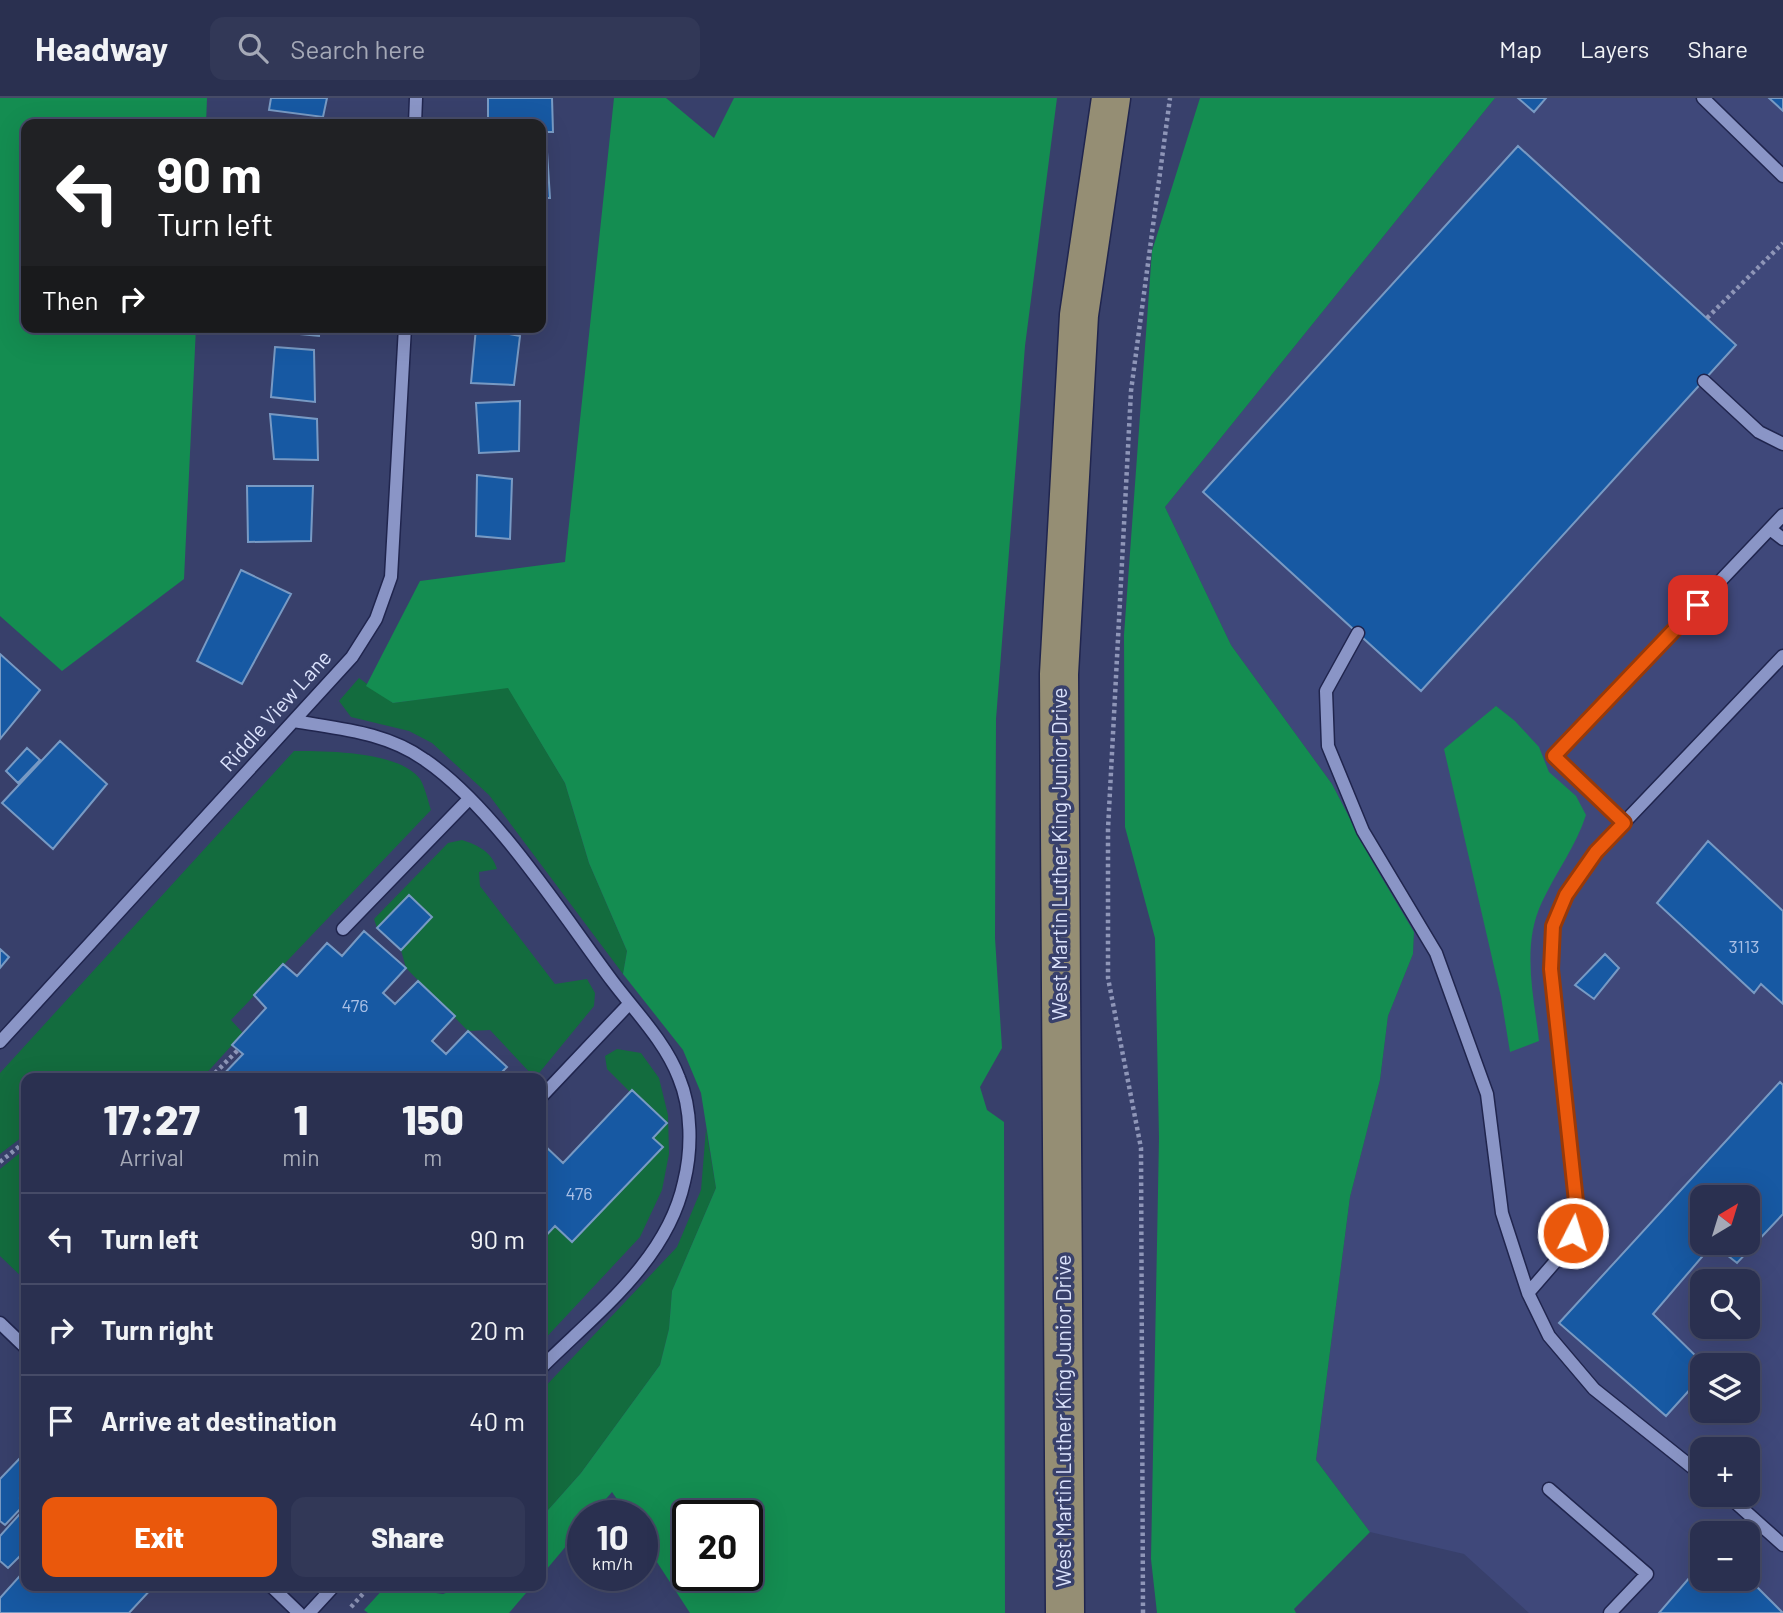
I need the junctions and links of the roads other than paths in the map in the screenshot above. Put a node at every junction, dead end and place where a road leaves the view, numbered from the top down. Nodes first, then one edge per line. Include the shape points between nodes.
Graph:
1 (416, 98) edge
2 (1111, 98) edge
3 (1703, 98) edge
4 (415, 119) edge
5 (1783, 176) edge
6 (405, 333) edge
7 (1703, 381) dead end
8 (1783, 444) edge
9 (1783, 515) edge
10 (1770, 529) junction
11 (1783, 539) edge
12 (1358, 633) dead end
13 (1783, 656) edge
14 (294, 721) junction
15 (469, 799) junction
16 (1624, 823) junction
17 (343, 929) dead end
18 (629, 1004) junction
19 (0, 1042) edge
20 (546, 1092) edge
21 (1528, 1293) junction
22 (0, 1323) edge
23 (21, 1343) edge
24 (546, 1363) edge
25 (1690, 1466) edge
26 (1549, 1489) dead end
27 (1741, 1507) edge
28 (1783, 1545) edge
29 (276, 1591) edge
30 (329, 1591) edge
31 (299, 1613) edge
32 (309, 1613) edge
33 (1065, 1613) edge
34 (1610, 1613) edge

1 - 4 street
2 - 33 main road, West Martin Luther King Junior Drive via 1079,315 1059,674
3 - 5 street
6 - 14 street, Riddle View Lane via 391,577 376,620 352,657
7 - 8 street via 1759,432
9 - 10 street
10 - 11 street
10 - 16 street via 1554,756
12 - 21 street via 1326,691 1328,746 1363,831 1436,953 1487,1094 1502,1213
13 - 16 street
14 - 15 street via 373,734 424,759
14 - 19 street, Riddle View Lane
15 - 17 street
15 - 18 street
16 - 21 street via 1596,852 1566,895 1553,926 1551,969 1578,1220 1568,1247
18 - 20 street
18 - 24 street via 679,1076 689,1132 685,1181 666,1232 649,1260
21 - 25 street via 1549,1336 1594,1389
22 - 23 street
26 - 34 street via 1647,1574
27 - 28 street
29 - 31 street
30 - 32 street

